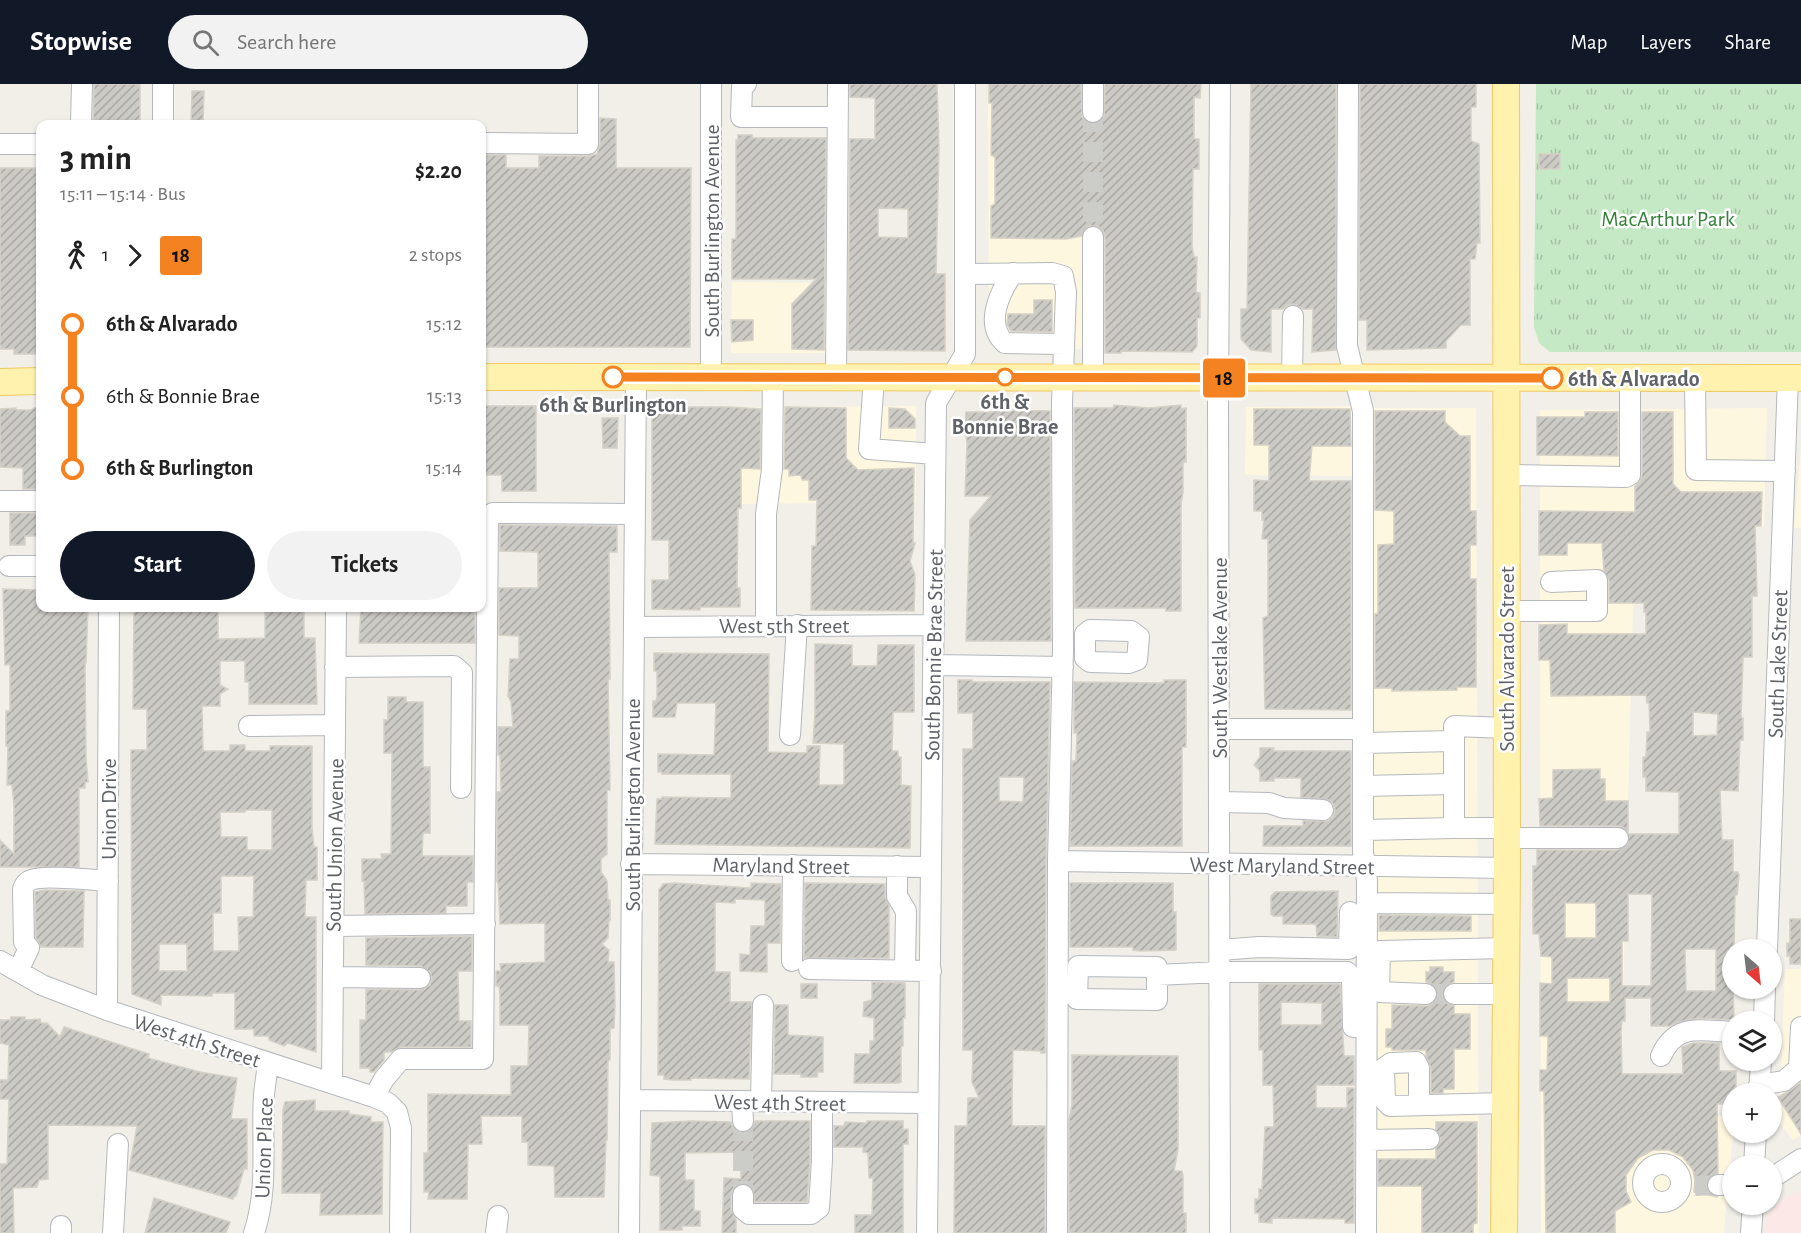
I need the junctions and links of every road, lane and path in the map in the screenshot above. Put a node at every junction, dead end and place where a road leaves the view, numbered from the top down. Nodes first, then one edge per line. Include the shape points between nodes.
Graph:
1 (82, 84) edge
2 (163, 84) edge
3 (588, 84) edge
4 (711, 84) edge
5 (746, 84) edge
6 (838, 84) edge
7 (965, 84) edge
8 (1093, 84) edge
9 (1220, 84) edge
10 (1348, 84) edge
11 (1506, 84) edge
12 (1093, 112) tunnel mouth
13 (837, 117) junction
14 (81, 120) edge
15 (163, 120) edge
16 (486, 143) edge
17 (0, 144) edge
18 (36, 144) edge
19 (1093, 237) tunnel mouth
20 (1013, 273) junction
21 (966, 274) junction
22 (1293, 316) dead end
23 (1064, 344) junction
24 (486, 377) edge
25 (636, 377) junction
26 (711, 377) junction
27 (773, 377) junction
28 (836, 377) junction
29 (874, 377) junction
30 (951, 377) junction
31 (1063, 377) junction
32 (1093, 377) junction
33 (1219, 378) junction
34 (1292, 378) junction
35 (1355, 378) junction
36 (1506, 378) junction
37 (1630, 378) junction
38 (1695, 378) junction
39 (1795, 378) edge
40 (36, 381) edge
41 (0, 382) edge
42 (935, 454) junction
43 (1785, 471) junction
44 (1506, 475) junction
45 (0, 501) edge
46 (36, 501) edge
47 (634, 514) junction
48 (9, 566) dead end
49 (36, 566) edge
50 (1551, 582) dead end
51 (1506, 611) junction
52 (109, 612) edge
53 (336, 612) edge
54 (766, 625) junction
55 (797, 625) junction
56 (934, 625) junction
57 (634, 627) junction
58 (1084, 648) dead end
59 (1063, 658) junction
60 (933, 665) junction
61 (335, 667) junction
62 (335, 725) junction
63 (249, 726) dead end
64 (1507, 728) junction
65 (1219, 729) junction
66 (790, 735) dead end
67 (1363, 736) junction
68 (1454, 741) junction
69 (1454, 784) junction
70 (1363, 786) junction
71 (460, 788) dead end
72 (1220, 802) junction
73 (1323, 810) dead end
74 (1454, 828) junction
75 (1364, 830) junction
76 (1507, 833) junction
77 (1618, 838) dead end
78 (1058, 861) junction
79 (631, 864) junction
80 (1220, 864) junction
81 (793, 865) junction
82 (897, 866) junction
83 (1365, 866) junction
84 (930, 867) junction
85 (1507, 868) junction
86 (108, 881) junction
87 (1506, 904) junction
88 (1358, 908) junction
89 (906, 911) junction
90 (930, 912) junction
91 (484, 924) junction
92 (334, 926) junction
93 (1767, 939) edge
94 (1506, 948) junction
95 (1220, 950) junction
96 (0, 961) edge
97 (905, 969) junction
98 (18, 971) junction
99 (931, 971) junction
100 (1220, 972) junction
101 (1157, 975) dead end
102 (333, 977) junction
103 (420, 978) dead end
104 (1426, 994) tunnel mouth
105 (1454, 994) tunnel mouth
106 (1506, 994) junction
107 (763, 1005) dead end
108 (107, 1010) junction
109 (1801, 1027) edge
110 (1722, 1032) edge
111 (1353, 1045) dead end
112 (1661, 1056) dead end
113 (268, 1063) junction
114 (332, 1083) junction
115 (1778, 1083) edge
116 (374, 1097) junction
117 (631, 1100) junction
118 (752, 1101) junction
119 (822, 1102) junction
120 (928, 1103) junction
121 (1504, 1103) junction
122 (1419, 1105) dead end
123 (743, 1121) tunnel mouth
124 (1429, 1139) dead end
125 (1366, 1140) junction
126 (118, 1144) dead end
127 (1801, 1159) edge
128 (1782, 1171) edge
129 (743, 1195) tunnel mouth
130 (1752, 1215) edge
131 (113, 1233) edge
132 (254, 1233) edge
133 (400, 1233) edge
134 (629, 1233) edge
135 (927, 1233) edge
136 (1057, 1233) edge
137 (1220, 1233) edge
138 (1366, 1233) edge
139 (1504, 1233) edge
140 (1751, 1233) edge

1 - 14 street
2 - 15 street
3 - 16 street via 588,144
4 - 26 street, South Burlington Avenue
5 - 13 street via 742,87 741,117
6 - 13 street
7 - 21 street, South Bonnie Brae Street
8 - 12 street
9 - 33 street, South Westlake Avenue
10 - 35 street via 1347,346
11 - 36 main road, South Alvarado Street
13 - 28 street
17 - 18 street
19 - 32 street
20 - 21 street
20 - 23 street via 1063,276
20 - 23 street via 997,306 995,327 999,337 1005,343
21 - 30 street, South Bonnie Brae Street via 965,354
22 - 34 street
23 - 31 street
24 - 25 main road
25 - 26 main road
25 - 47 street, South Burlington Avenue
26 - 27 main road
27 - 28 main road
27 - 54 street via 772,469 766,514
28 - 29 main road
29 - 30 main road
29 - 42 street via 869,449
30 - 31 main road
30 - 42 street, South Bonnie Brae Street via 936,403
31 - 32 main road
31 - 59 street
32 - 33 main road
33 - 34 main road
33 - 65 street, South Westlake Avenue
34 - 35 main road
35 - 36 main road
35 - 67 street via 1363,411
36 - 37 main road
36 - 44 main road, South Alvarado Street
37 - 38 main road
37 - 44 street via 1630,475
38 - 39 main road
38 - 43 street via 1696,470
39 - 43 street, South Lake Street
40 - 41 main road
42 - 56 street, South Bonnie Brae Street
43 - 93 street, South Lake Street
44 - 51 main road, South Alvarado Street
45 - 46 street
47 - 57 street, South Burlington Avenue
47 - 91 street via 493,513 488,519
48 - 49 street
50 - 51 street via 1597,580 1597,611
51 - 64 main road, South Alvarado Street
52 - 86 street, Union Drive
53 - 61 street, South Union Avenue
54 - 55 street, West 5th Street
54 - 57 street, West 5th Street
55 - 56 street, West 5th Street
55 - 66 street
56 - 60 street, South Bonnie Brae Street
57 - 79 street, South Burlington Avenue
58 - 59 street
59 - 60 street
59 - 78 street
60 - 84 street, South Bonnie Brae Street
61 - 62 street, South Union Avenue
61 - 71 street via 454,666 462,673
62 - 63 street
62 - 92 street, South Union Avenue
64 - 68 street via 1454,726
64 - 76 main road, South Alvarado Street
65 - 67 street
65 - 72 street, South Westlake Avenue
67 - 68 street
67 - 70 street
68 - 69 street
69 - 70 street
69 - 74 street
70 - 75 street
72 - 73 street
72 - 80 street, South Westlake Avenue
74 - 75 street
74 - 76 street
75 - 83 street
76 - 77 street
76 - 85 main road, South Alvarado Street
78 - 80 street, West Maryland Street
78 - 136 street
79 - 81 street, Maryland Street
79 - 117 street, South Burlington Avenue
80 - 83 street, West Maryland Street
80 - 95 street, South Westlake Avenue
81 - 82 street, Maryland Street
81 - 97 street via 801,965
82 - 84 street, Maryland Street
82 - 89 street via 897,896
83 - 85 street, West Maryland Street
83 - 88 street
84 - 90 street, South Bonnie Brae Street
85 - 87 main road, South Alvarado Street
86 - 98 street via 29,880 23,889 24,942 29,948
86 - 108 street, Union Drive
87 - 88 street
87 - 94 main road, South Alvarado Street
88 - 95 street via 1349,949
88 - 125 street
89 - 90 street
89 - 97 street
90 - 99 street, South Bonnie Brae Street
91 - 92 street
91 - 116 street via 483,1059 401,1059
92 - 102 street, South Union Avenue
94 - 104 street via 1380,951 1380,993
94 - 106 main road, South Alvarado Street
95 - 100 street, South Westlake Avenue
96 - 98 street, West 4th Street
97 - 99 street
98 - 108 street, West 4th Street via 42,985
99 - 120 street, South Bonnie Brae Street
100 - 101 street
100 - 111 street via 1347,972 1352,978
100 - 137 street, South Westlake Avenue
102 - 103 street
102 - 114 street, South Union Avenue
105 - 106 street
106 - 121 main road, South Alvarado Street
107 - 118 street
108 - 113 street, West 4th Street
109 - 115 street via 1798,1068
110 - 112 street via 1685,1030 1669,1042
113 - 114 street, West 4th Street
113 - 132 street, Union Place via 263,1193
114 - 116 street, West 4th Street
116 - 133 street, West 4th Street via 397,1112
117 - 118 street, West 4th Street
117 - 134 street, South Burlington Avenue
118 - 119 street, West 4th Street
118 - 123 street
119 - 120 street, West 4th Street
119 - 129 street via 819,1208 811,1214 749,1214 743,1209
120 - 135 street, South Bonnie Brae Street
121 - 122 street
121 - 139 main road, South Alvarado Street
124 - 125 street
125 - 138 street
126 - 131 street
127 - 128 street
130 - 140 street

